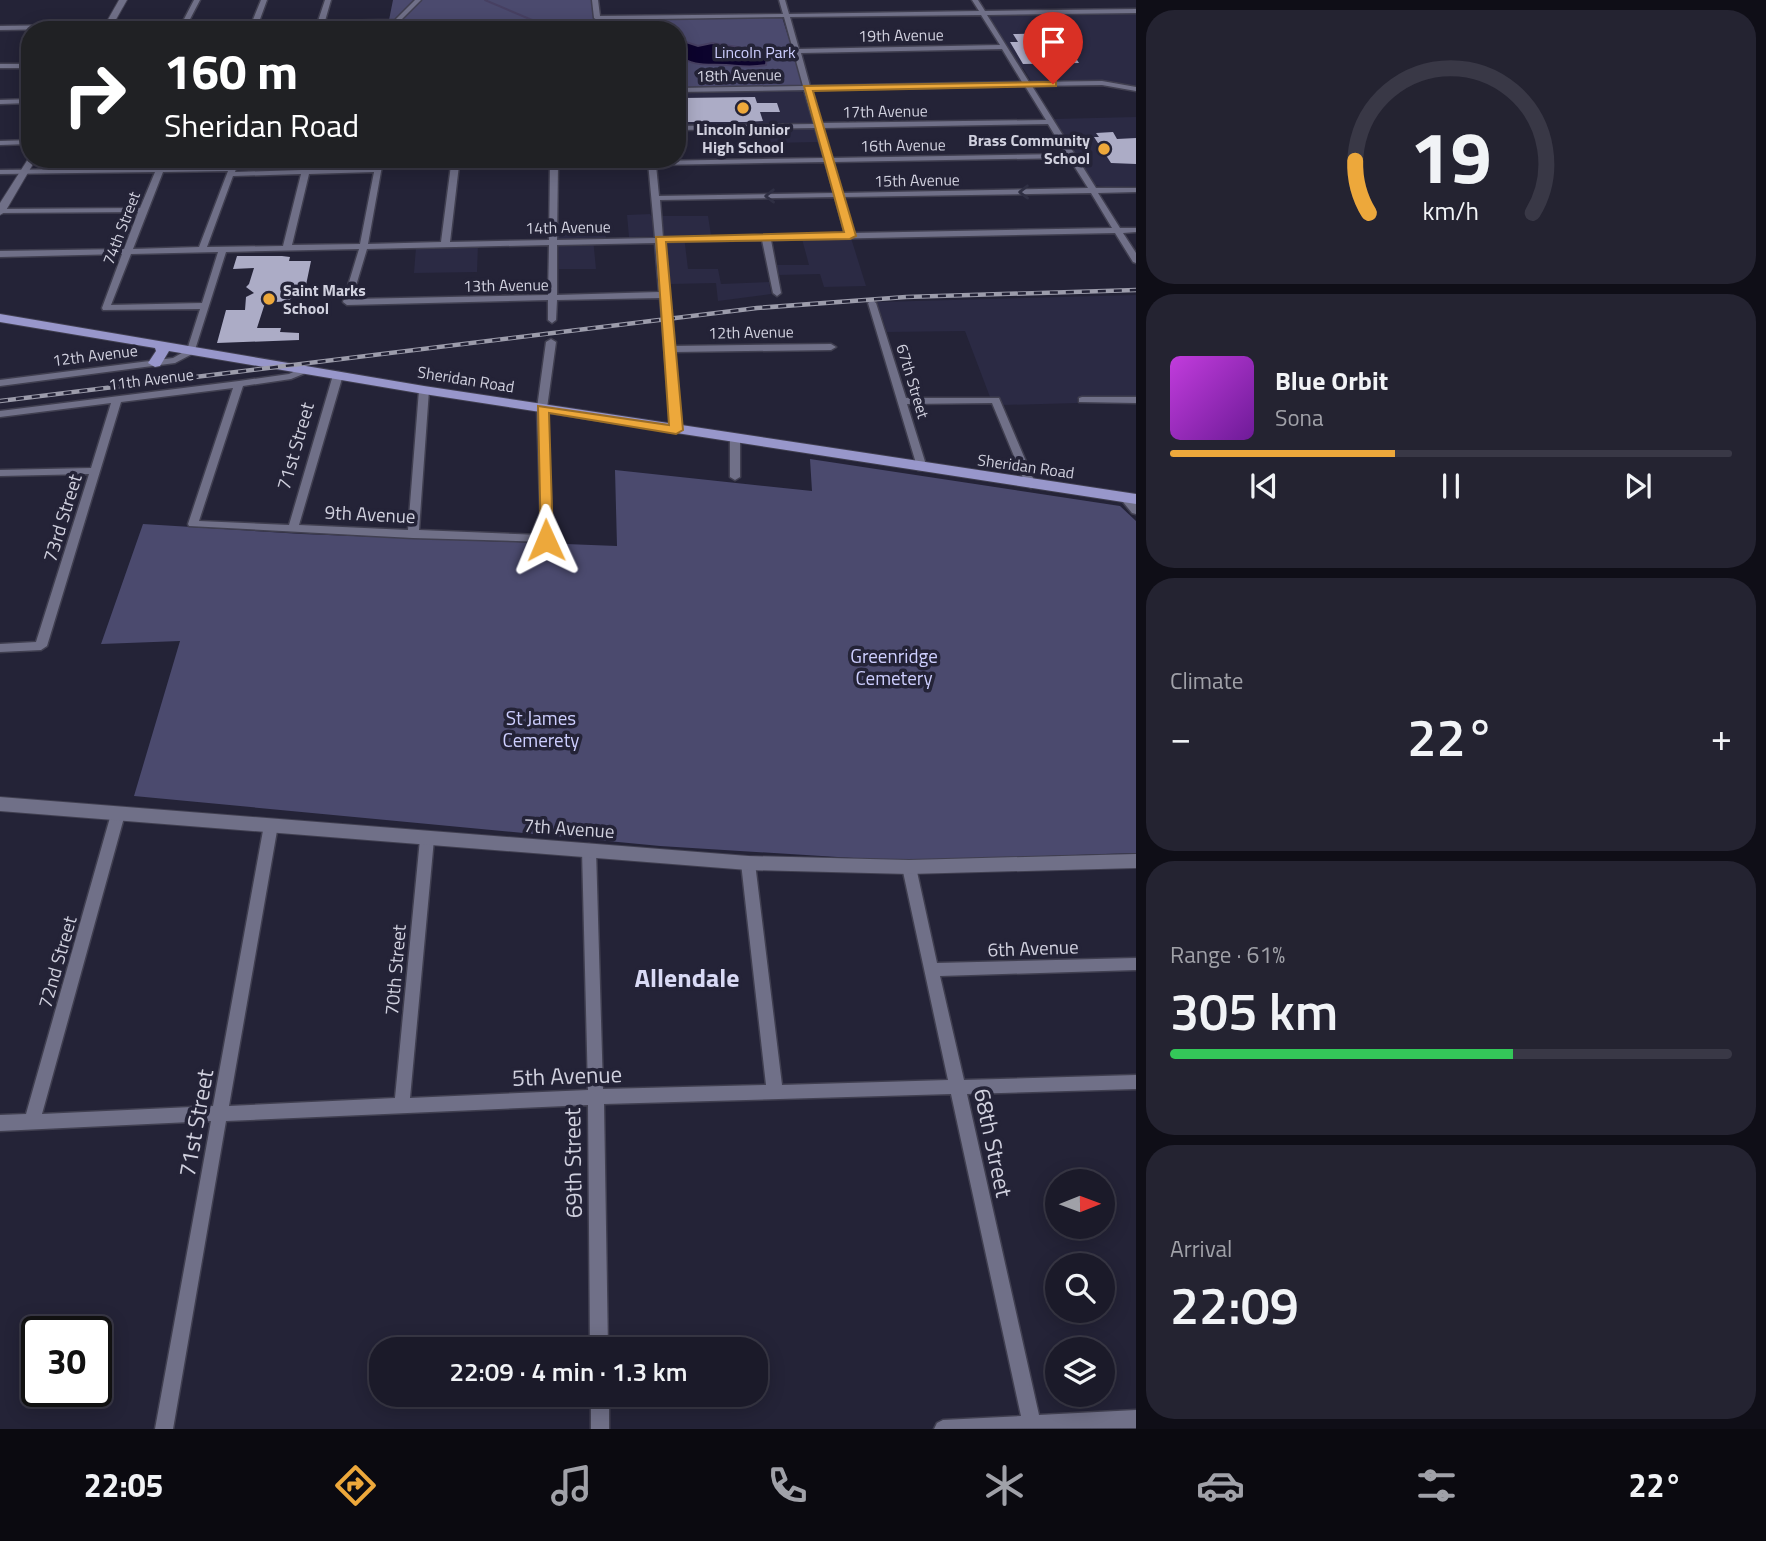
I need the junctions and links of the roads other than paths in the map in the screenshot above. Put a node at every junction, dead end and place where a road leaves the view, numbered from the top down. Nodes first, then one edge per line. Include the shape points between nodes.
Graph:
1 (123, 0) edge
2 (197, 0) edge
3 (264, 0) edge
4 (328, 0) edge
5 (418, 0) edge
6 (595, 0) edge
7 (782, 0) edge
8 (975, 0) edge
9 (1101, 0) edge
10 (1136, 11) edge
11 (1110, 12) junction
12 (983, 13) junction
13 (787, 16) junction
14 (111, 21) edge
15 (186, 21) edge
16 (256, 21) edge
17 (322, 21) edge
18 (398, 21) edge
19 (0, 28) edge
20 (21, 28) edge
21 (1005, 47) junction
22 (797, 51) junction
23 (0, 66) edge
24 (21, 66) edge
25 (1029, 85) junction
26 (808, 88) junction
27 (1136, 89) edge
28 (686, 90) edge
29 (21, 101) edge
30 (0, 102) edge
31 (1051, 122) junction
32 (819, 126) junction
33 (686, 128) edge
34 (21, 142) edge
35 (0, 143) edge
36 (1071, 156) junction
37 (686, 161) edge
38 (829, 161) junction
39 (26, 168) edge
40 (232, 168) edge
41 (307, 168) edge
42 (342, 168) edge
43 (378, 168) edge
44 (455, 168) edge
45 (554, 168) edge
46 (653, 168) edge
47 (161, 169) junction
48 (231, 171) junction
49 (0, 172) edge
50 (24, 172) junction
51 (306, 172) junction
52 (1136, 190) edge
53 (1092, 191) junction
54 (839, 195) junction
55 (657, 198) junction
56 (143, 209) junction
57 (0, 211) edge
58 (1117, 230) junction
59 (1136, 230) edge
60 (850, 236) junction
61 (766, 238) junction
62 (660, 239) junction
63 (554, 242) junction
64 (445, 245) junction
65 (363, 246) junction
66 (287, 248) junction
67 (223, 249) junction
68 (127, 250) junction
69 (202, 250) junction
70 (0, 254) edge
71 (1136, 260) edge
72 (777, 293) dead end
73 (665, 295) junction
74 (552, 299) junction
75 (347, 302) joint
76 (872, 303) dead end
77 (205, 306) junction
78 (0, 318) edge
79 (552, 320) dead end
80 (551, 342) dead end
81 (160, 345) junction
82 (831, 347) dead end
83 (670, 349) junction
84 (191, 351) junction
85 (155, 363) junction
86 (305, 370) junction
87 (338, 375) junction
88 (0, 383) edge
89 (240, 384) junction
90 (424, 390) junction
91 (117, 399) junction
92 (1136, 400) edge
93 (903, 401) junction
94 (1082, 401) dead end
95 (542, 408) junction
96 (0, 414) edge
97 (676, 430) junction
98 (735, 438) junction
99 (922, 468) junction
100 (95, 471) junction
101 (0, 473) edge
102 (735, 477) dead end
103 (1031, 485) junction
104 (1130, 498) edge
105 (1136, 511) edge
106 (293, 528) junction
107 (413, 534) junction
108 (0, 648) edge
109 (0, 804) edge
110 (118, 814) junction
111 (271, 825) junction
112 (427, 839) junction
113 (589, 850) junction
114 (1136, 861) edge
115 (748, 863) junction
116 (909, 867) junction
117 (1136, 964) edge
118 (931, 970) junction
119 (1136, 1082) edge
120 (958, 1088) junction
121 (775, 1092) junction
122 (596, 1097) junction
123 (402, 1105) junction
124 (221, 1113) junction
125 (32, 1121) junction
126 (0, 1123) edge
127 (599, 1337) edge
128 (600, 1407) edge
129 (1136, 1419) edge
130 (1032, 1426) edge
131 (164, 1429) edge
132 (600, 1429) edge
133 (943, 1429) edge

1 - 14 street
2 - 15 street
3 - 16 street
4 - 17 street
5 - 18 street
6 - 13 street via 597,18
7 - 13 street
8 - 12 street
9 - 11 street
10 - 11 street
11 - 12 street
12 - 13 street
12 - 21 street
13 - 22 street
19 - 20 street
21 - 22 street, 19th Avenue
21 - 25 street
22 - 26 street
23 - 24 street
25 - 26 street, 18th Avenue
25 - 27 street, 18th Avenue via 1102,83
25 - 31 street
26 - 28 street, 18th Avenue
26 - 32 street
29 - 30 street
31 - 32 street, 17th Avenue
31 - 36 street
32 - 33 street, 17th Avenue
32 - 38 street
34 - 35 street
36 - 38 street, 16th Avenue
36 - 53 street
37 - 38 street, 16th Avenue
38 - 54 street
39 - 50 street
40 - 48 street
41 - 51 street
42 - 51 street, 16th Avenue
43 - 65 street
44 - 64 street
45 - 63 street
46 - 55 street
47 - 48 street, 16th Avenue
47 - 50 street, 16th Avenue
47 - 56 street, 74th Street
48 - 51 street, 16th Avenue
48 - 69 street
49 - 50 street, 16th Avenue
50 - 57 street
51 - 66 street
52 - 53 street, 15th Avenue
53 -> 54 street, 15th Avenue
53 - 58 street
54 -> 55 street, 15th Avenue
54 - 60 street
55 - 62 street
56 - 57 street
56 - 68 street, 74th Street
58 - 59 street, 14th Avenue
58 - 60 street, 14th Avenue
58 - 71 street
60 - 61 street, 14th Avenue
61 - 62 street, 14th Avenue
61 - 72 street
62 - 63 street, 14th Avenue
62 - 73 street
63 - 64 street, 14th Avenue
63 - 74 street
64 - 65 street, 14th Avenue
65 - 66 street, 14th Avenue
65 - 75 street
66 - 67 street, 14th Avenue
67 - 69 street, 14th Avenue
67 - 77 street
68 - 69 street, 14th Avenue
68 - 70 street, 14th Avenue
68 - 77 street, 74th Street via 106,308
73 - 74 street, 13th Avenue
73 - 83 street
74 - 75 street, 13th Avenue
74 - 79 street
76 - 93 street, 67th Street
77 - 84 street
78 - 81 main road, Sheridan Road
80 - 95 street
81 - 84 main road, Sheridan Road
81 - 85 main road via 163,351
82 - 83 street, 12th Avenue
83 - 97 street
84 - 85 street, 12th Avenue
84 - 86 main road, Sheridan Road
85 - 88 street, 12th Avenue
86 - 87 main road, Sheridan Road
86 - 89 street, 11th Avenue
87 - 90 main road, Sheridan Road
87 - 106 street, 71st Street
89 - 91 street, 11th Avenue
89 - 106 street, 9th Avenue via 193,524
90 - 95 main road, Sheridan Road
90 - 107 street
91 - 96 street, 11th Avenue
91 - 100 street, 73rd Street
92 - 94 street
93 - 99 street, 67th Street
93 - 103 street via 996,400
95 - 97 main road, Sheridan Road
95 - 107 street, 9th Avenue via 546,540
97 - 98 main road, Sheridan Road
98 - 99 main road, Sheridan Road
98 - 102 street
99 - 103 main road, Sheridan Road
100 - 101 street
100 - 108 street, 73rd Street via 41,646
103 - 104 main road, Sheridan Road
104 - 105 street
106 - 107 street, 9th Avenue
109 - 110 street, 7th Avenue
110 - 111 street, 7th Avenue
110 - 125 street, 72nd Street
111 - 112 street, 7th Avenue
111 - 124 street, 71st Street
112 - 113 street, 7th Avenue
112 - 123 street, 70th Street
113 - 115 street, 7th Avenue
113 - 122 street, 69th Street
114 - 116 street, 7th Avenue
115 - 116 street, 7th Avenue
115 - 121 street
116 - 118 street, 68th Street
117 - 118 street, 6th Avenue
118 - 120 street, 68th Street
119 - 120 street, 5th Avenue
120 - 121 street, 5th Avenue
120 - 130 street, 68th Street
121 - 122 street, 5th Avenue
122 - 123 street, 5th Avenue
122 - 127 street, 69th Street
123 - 124 street, 5th Avenue
124 - 125 street, 5th Avenue
124 - 131 street, 71st Street
125 - 126 street, 5th Avenue
128 - 132 street
129 - 130 street
130 - 133 street

